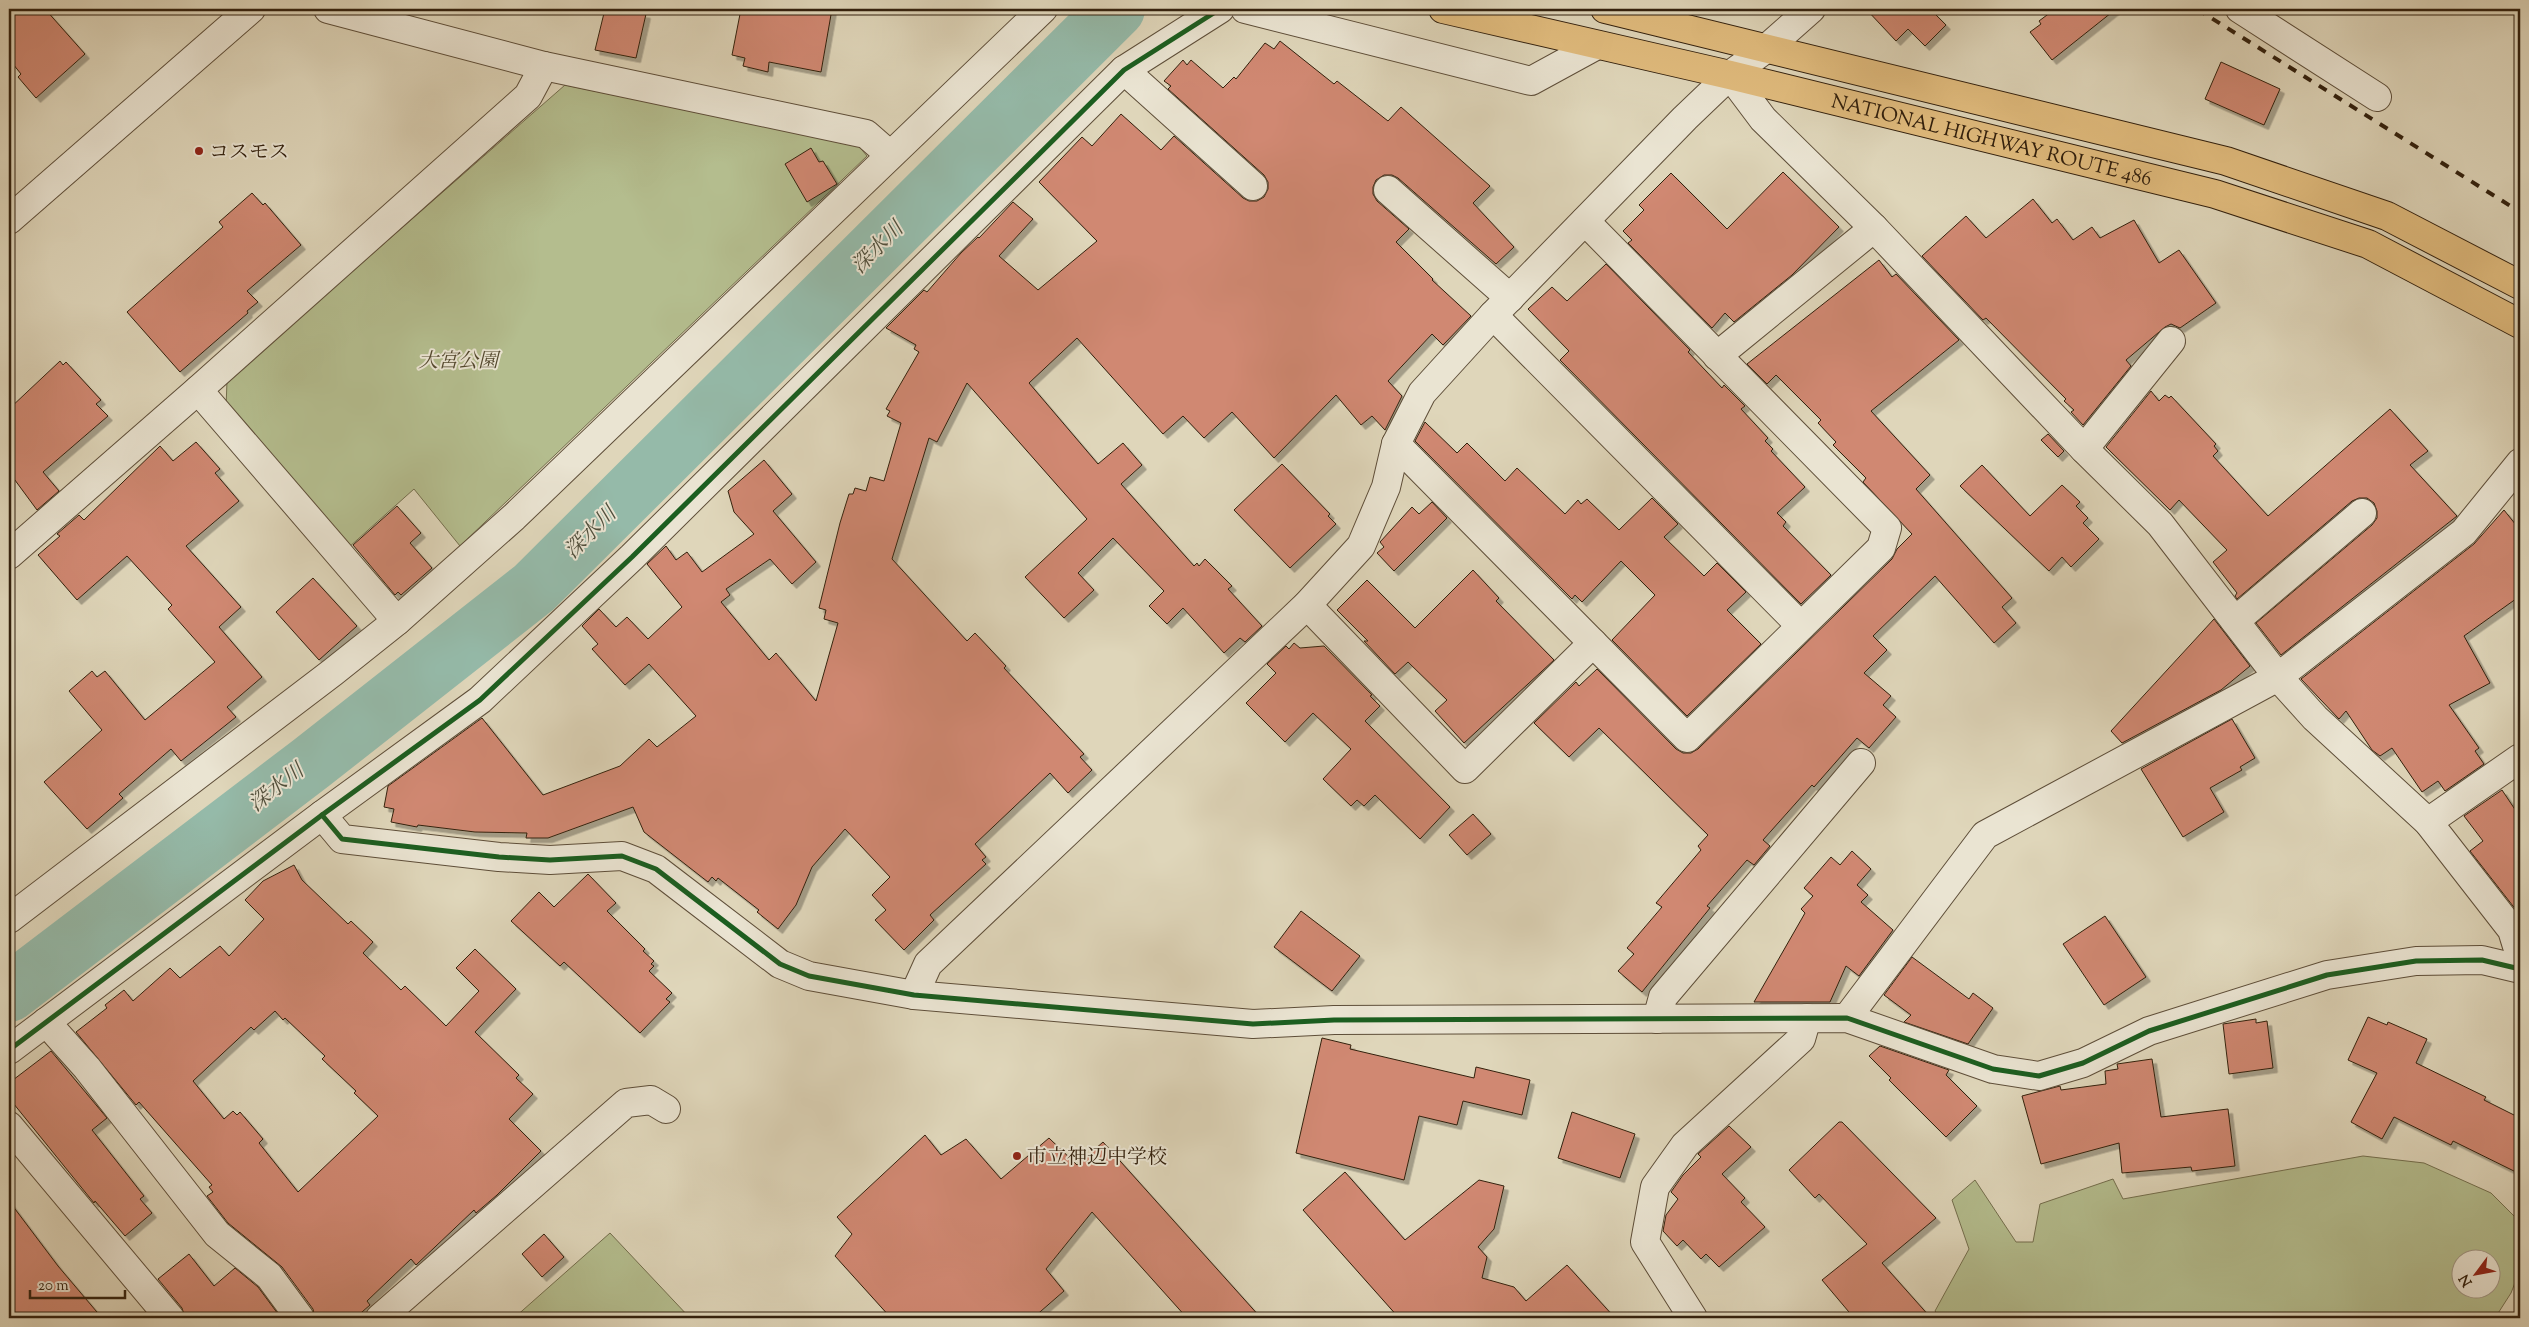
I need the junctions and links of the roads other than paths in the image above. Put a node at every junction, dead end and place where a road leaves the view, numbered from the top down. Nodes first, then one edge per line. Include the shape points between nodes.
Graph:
1 (251, 9) edge
2 (328, 9) edge
3 (1043, 9) edge
4 (1220, 9) edge
5 (1245, 9) edge
6 (1443, 9) edge
7 (1605, 9) edge
8 (1811, 9) edge
9 (2240, 9) edge
10 (1642, 14) edge
11 (1597, 45) junction
12 (1767, 48) junction
13 (544, 66) junction
14 (1124, 70) junction
15 (1730, 75) junction
16 (2377, 97) dead end
17 (890, 155) junction
18 (1252, 186) dead end
19 (1388, 190) dead end
20 (9, 220) edge
21 (1585, 221) junction
22 (1874, 228) junction
23 (2520, 285) edge
24 (1502, 307) junction
25 (2520, 324) edge
26 (2171, 342) dead end
27 (1717, 356) junction
28 (198, 390) junction
29 (1396, 444) junction
30 (2084, 449) junction
31 (2520, 462) edge
32 (2362, 513) dead end
33 (9, 555) edge
34 (1307, 605) junction
35 (397, 621) junction
36 (2235, 621) junction
37 (1801, 626) junction
38 (1593, 643) junction
39 (2278, 677) junction
40 (2520, 758) edge
41 (1861, 763) dead end
42 (322, 815) junction
43 (2428, 822) junction
44 (12, 911) edge
45 (2520, 956) edge
46 (2520, 969) edge
47 (914, 995) junction
48 (1808, 1018) junction
49 (1847, 1018) junction
50 (1656, 1019) junction
51 (46, 1022) junction
52 (9, 1050) edge
53 (666, 1109) dead end
54 (9, 1126) edge
55 (170, 1318) edge
56 (300, 1318) edge
57 (380, 1318) edge
58 (1693, 1318) edge

1 - 20 street
2 - 13 street
3 - 17 street
4 - 14 street
5 - 11 street via 1531,81
6 - 11 highway, NATIONAL HIGHWAY ROUTE 486
7 - 10 highway, NATIONAL HIGHWAY ROUTE 486
8 - 12 street
9 - 16 street
10 - 12 highway, NATIONAL HIGHWAY ROUTE 486
11 - 15 highway, NATIONAL HIGHWAY ROUTE 486
12 - 15 street
12 - 23 highway, NATIONAL HIGHWAY ROUTE 486 via 2226,161 2387,216
13 - 17 street via 866,134
13 - 28 street via 528,96
14 - 18 street
14 - 42 street via 632,557 480,700
15 - 21 street
15 - 22 street via 1763,119
15 - 25 highway, NATIONAL HIGHWAY ROUTE 486 via 2215,194 2368,244
17 - 35 street via 514,517
19 - 24 street
21 - 24 street
21 - 27 street
22 - 27 street
22 - 30 street
24 - 29 street via 1422,393
24 - 37 street
26 - 30 street
27 - 37 street via 1886,528 1881,548
28 - 33 street
28 - 35 street
29 - 34 street via 1386,487 1360,546
29 - 38 street
30 - 36 street via 2160,524
31 - 39 street via 2464,532
32 - 36 street
34 - 38 street via 1465,769
34 - 47 street via 928,964
35 - 44 street
36 - 39 street
37 - 38 street via 1687,738
39 - 43 street via 2315,718
39 - 49 street via 1985,835
40 - 43 street
41 - 50 street via 1662,997
42 - 47 street via 342,839 499,857 550,860 622,856 656,870 780,964 809,976
42 - 51 street
43 - 45 street via 2512,930
46 - 49 street via 2482,960 2416,961 2328,975 2149,1032 2083,1063 2039,1076 1993,1069
47 - 50 street via 1253,1024 1334,1020
48 - 49 street
48 - 50 street
48 - 58 street via 1801,1039 1685,1145 1656,1187 1645,1242
51 - 52 street
51 - 56 street via 87,1068 217,1234 269,1276
53 - 57 street via 651,1100 626,1103
54 - 55 street

